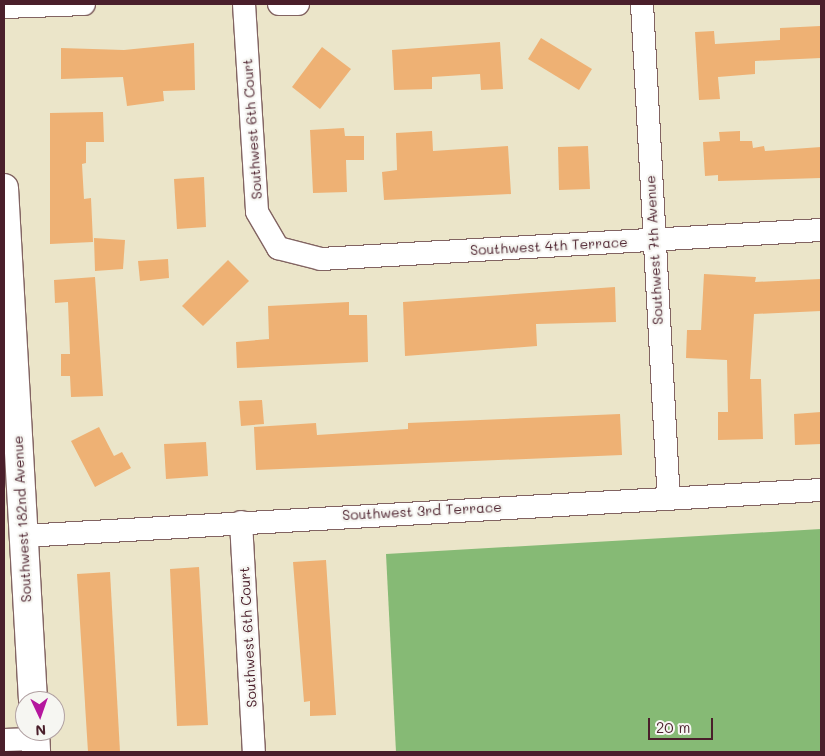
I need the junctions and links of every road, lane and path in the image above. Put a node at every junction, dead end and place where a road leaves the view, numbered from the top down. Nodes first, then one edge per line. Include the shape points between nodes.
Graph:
1 (84, 4) edge
2 (244, 4) edge
3 (279, 4) edge
4 (298, 4) edge
5 (642, 4) edge
6 (4, 7) edge
7 (4, 188) edge
8 (821, 230) edge
9 (653, 240) junction
10 (278, 248) joint
11 (9, 374) edge
12 (821, 490) edge
13 (669, 497) junction
14 (241, 522) junction
15 (23, 536) junction
16 (32, 691) edge
17 (254, 752) edge

1 - 6 street
2 - 10 street, Southwest 6th Court via 257,212
3 - 4 street
5 - 9 street, Southwest 7th Avenue
7 - 11 street, Southwest 182nd Avenue
8 - 9 street, Southwest 4th Terrace
9 - 10 street, Southwest 4th Terrace via 321,259
9 - 13 street, Southwest 7th Avenue
11 - 15 street, Southwest 182nd Avenue
12 - 13 street, Southwest 3rd Terrace
13 - 14 street, Southwest 3rd Terrace
14 - 15 street, Southwest 3rd Terrace
14 - 17 street, Southwest 6th Court
15 - 16 street, Southwest 182nd Avenue

